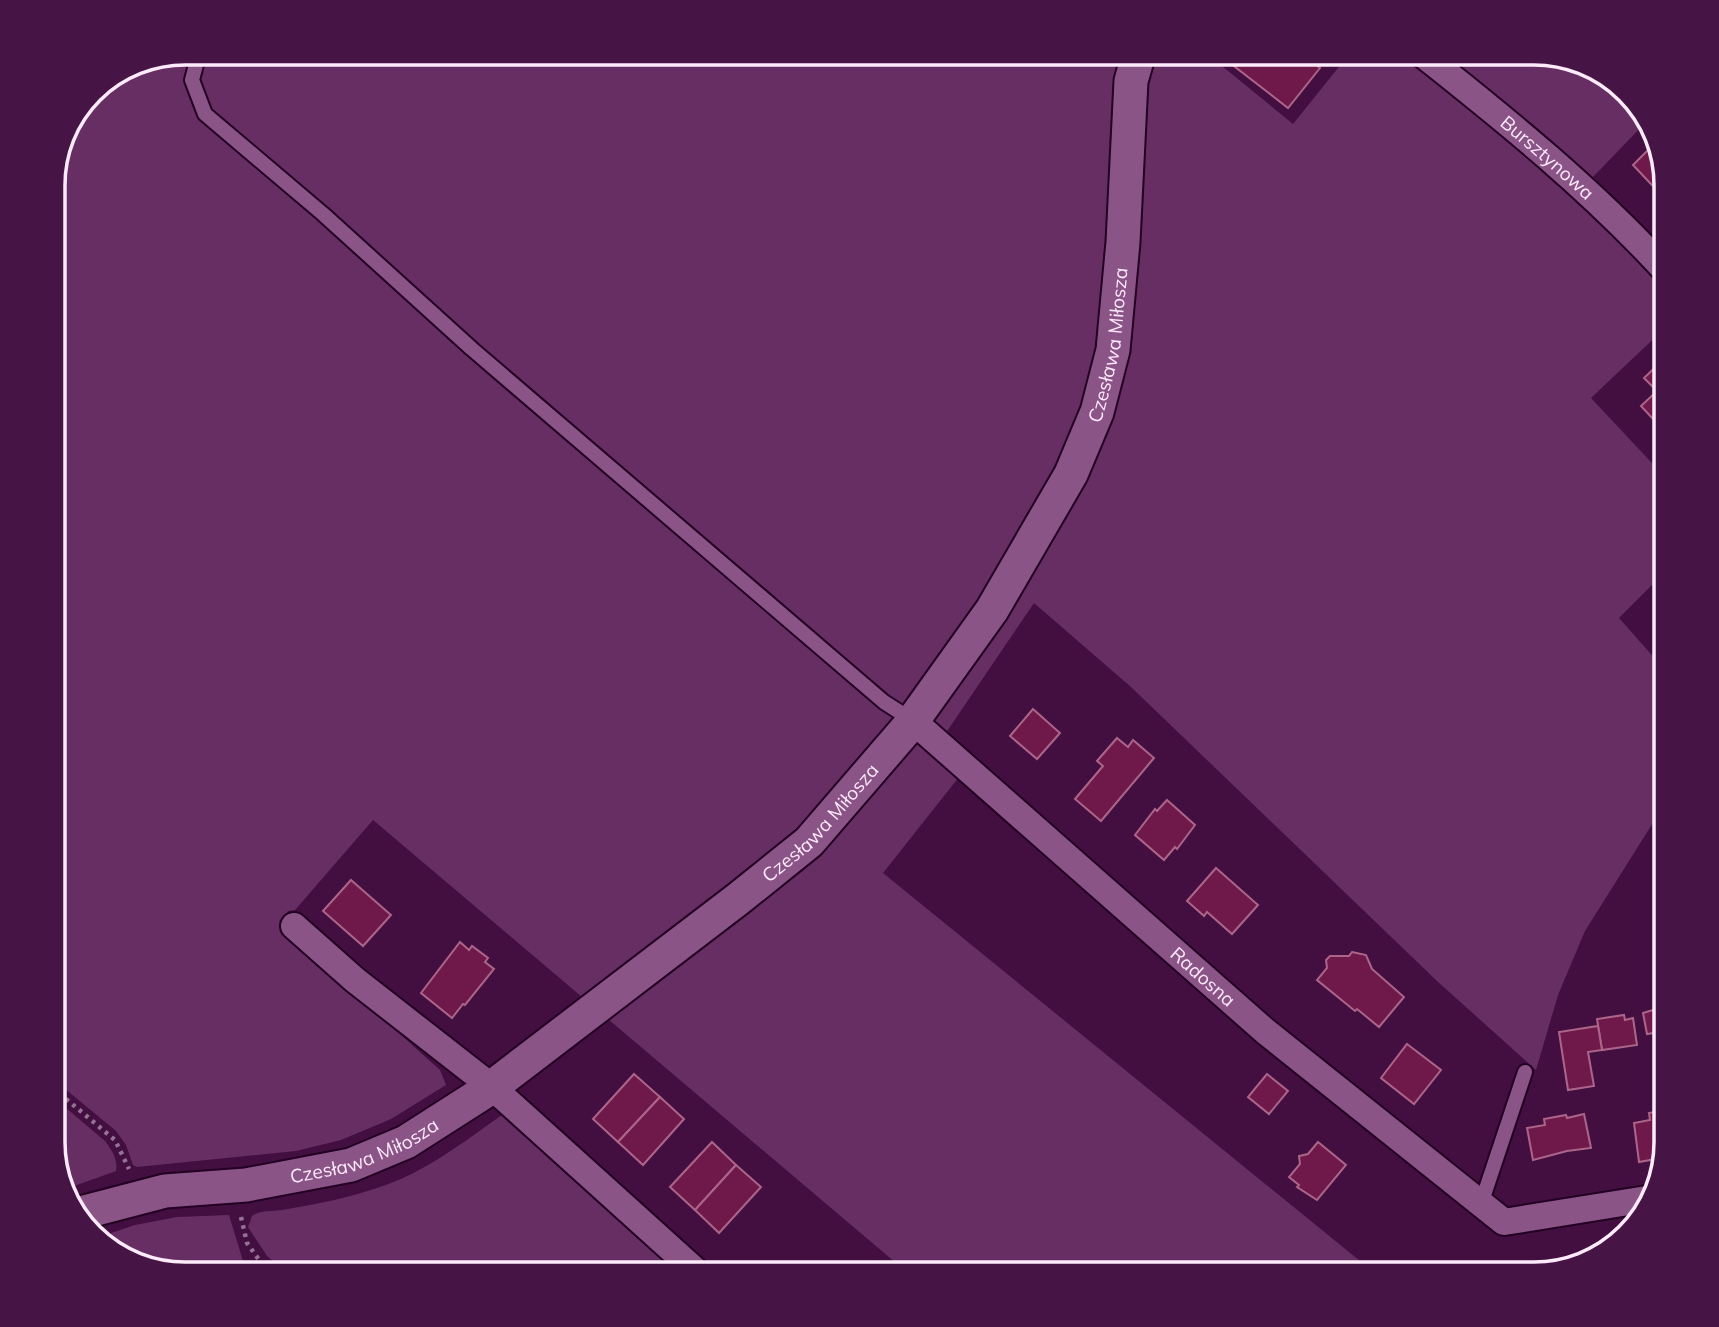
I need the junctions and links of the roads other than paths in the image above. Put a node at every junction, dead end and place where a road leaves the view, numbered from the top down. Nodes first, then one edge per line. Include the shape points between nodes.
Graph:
1 (196, 65) edge
2 (1135, 65) edge
3 (1437, 65) edge
4 (1654, 257) edge
5 (912, 720) junction
6 (294, 926) dead end
7 (1525, 1072) dead end
8 (492, 1087) junction
9 (1639, 1200) edge
10 (1481, 1204) junction
11 (87, 1211) edge
12 (685, 1262) edge

1 - 5 lane via 192,80 205,114 472,349 884,702
2 - 5 street, Czesława Miłosza via 1113,350 1097,412 1071,474 1037,536 992,610
3 - 4 street, Bursztynowa via 1503,117
5 - 8 street, Czesława Miłosza via 808,842
5 - 10 street, Radosna via 1265,1031
6 - 8 street
7 - 10 lane
8 - 11 street, Czesława Miłosza via 406,1142 351,1166 241,1185 165,1191
8 - 12 street
9 - 10 street, Radosna via 1504,1222

